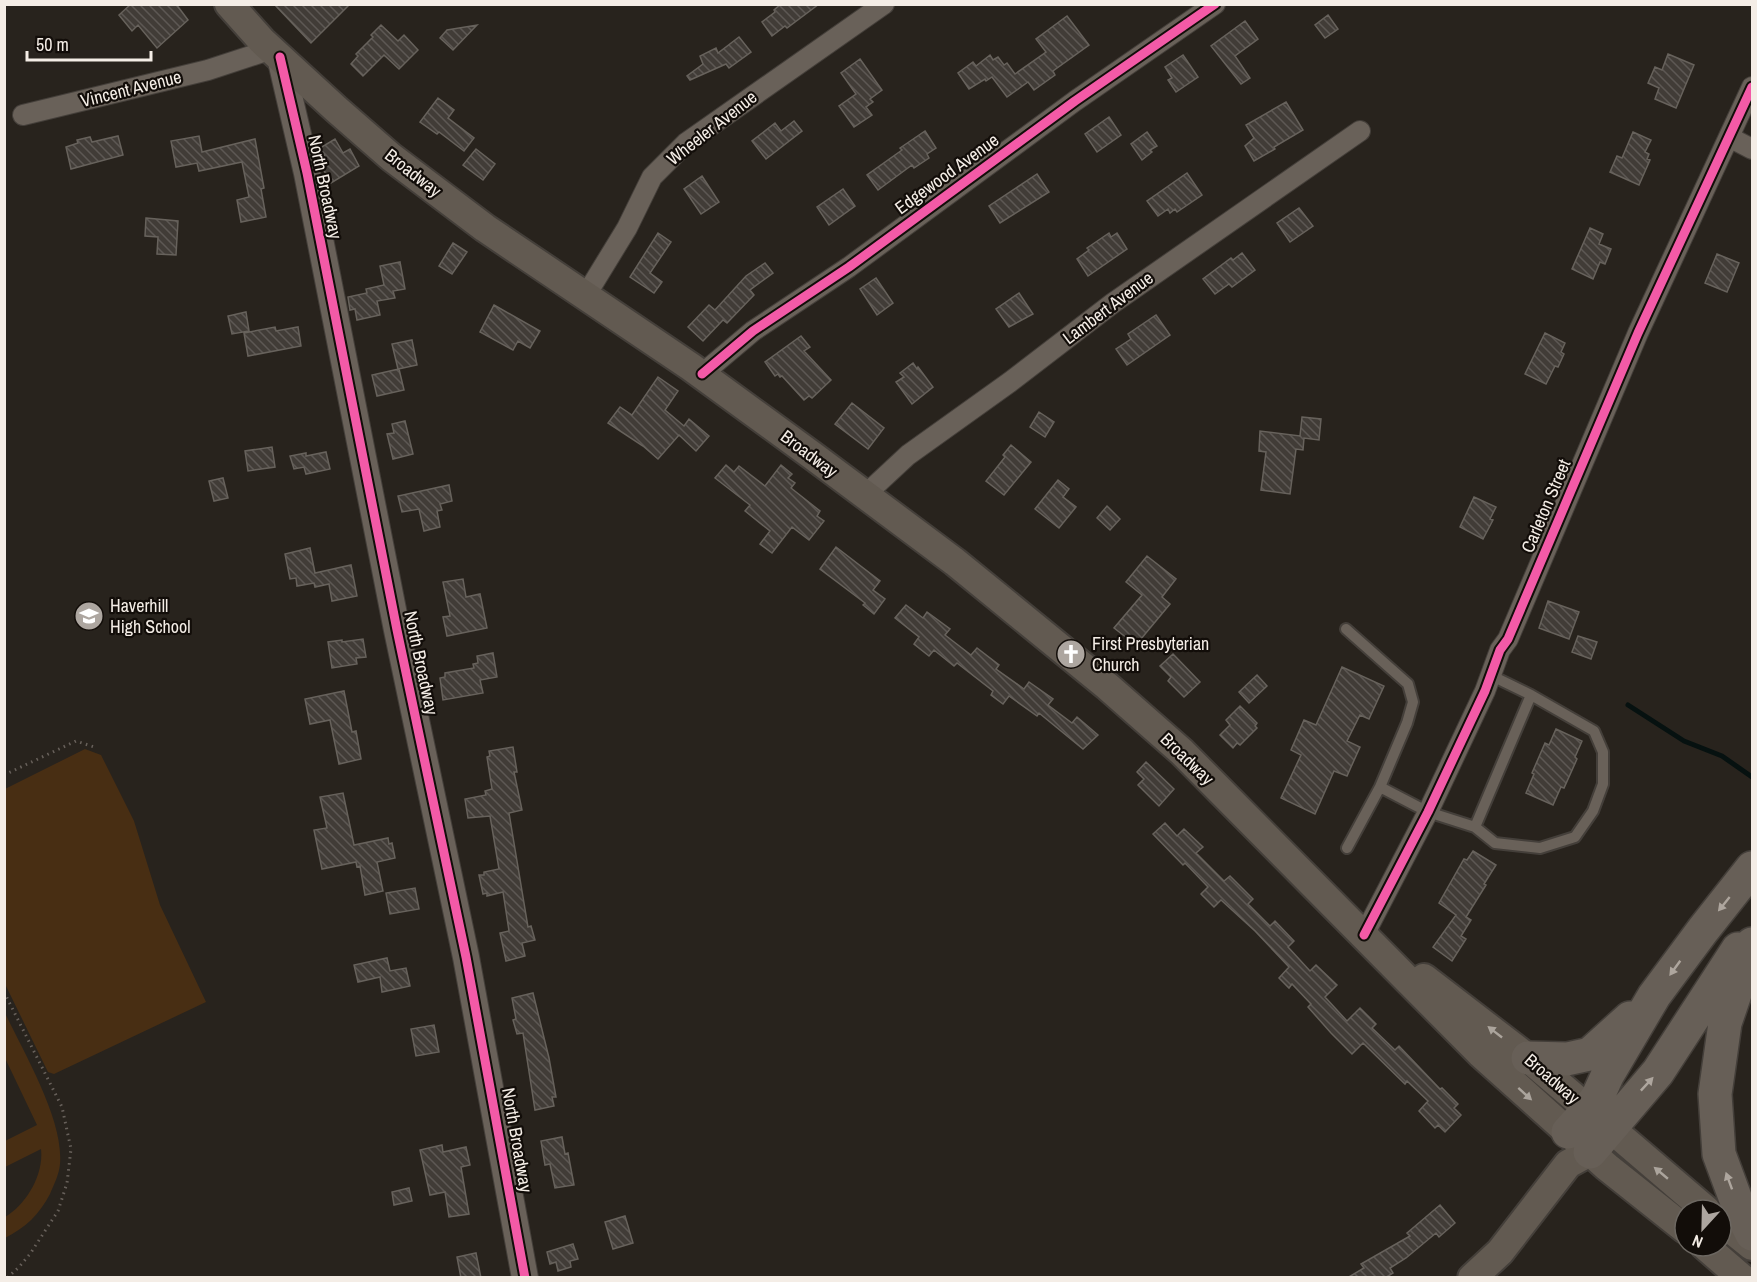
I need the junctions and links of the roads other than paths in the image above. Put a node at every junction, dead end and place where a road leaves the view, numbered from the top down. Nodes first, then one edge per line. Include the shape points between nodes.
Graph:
1 (229, 4) edge
2 (884, 4) edge
3 (1215, 4) edge
4 (276, 53) junction
5 (1752, 87) edge
6 (23, 115) dead end
7 (1360, 131) dead end
8 (1729, 137) junction
9 (1752, 149) edge
10 (586, 295) junction
11 (702, 374) junction
12 (865, 495) junction
13 (1346, 629) dead end
14 (1490, 675) junction
15 (1531, 695) junction
16 (1380, 787) junction
17 (1428, 812) junction
18 (1475, 826) junction
19 (1347, 848) dead end
20 (1752, 868) edge
21 (1752, 931) edge
22 (1364, 935) junction
23 (1752, 944) edge
24 (1654, 996) junction
25 (1528, 1058) junction
26 (1584, 1137) junction
27 (1686, 1198) edge
28 (1673, 1218) edge
29 (1733, 1231) edge
30 (1752, 1234) edge
31 (1752, 1246) edge
32 (1719, 1258) edge
33 (525, 1278) edge
34 (1472, 1278) edge
35 (1742, 1278) edge

1 - 4 main road, Broadway
2 - 10 street, Wheeler Avenue via 686,143 652,177 627,228
3 - 11 street, Edgewood Avenue via 849,267 753,331
4 - 6 street, Vincent Avenue
4 - 10 main road, Broadway via 391,157 485,228
4 - 33 street, North Broadway via 306,173 466,957
5 - 8 street, Carleton Street
7 - 12 street, Lambert Avenue via 1113,303 908,455
8 - 9 street
8 - 14 street, Carleton Street via 1638,333
10 - 11 main road, Broadway
11 - 12 main road, Broadway
12 - 22 main road, Broadway via 1116,693 1182,752
13 - 16 lane via 1408,684 1413,702
14 - 15 lane
14 - 17 street, Carleton Street
15 - 18 lane
15 - 18 lane via 1594,731 1603,752 1603,784 1593,811 1575,837 1540,848 1495,843
16 - 17 lane
16 - 19 lane
17 - 18 lane
17 - 22 street, Carleton Street
20 -> 24 highway
26 -> 21 highway via 1658,1072
25 -> 22 main road, Broadway via 1451,996
22 -> 26 main road, Broadway via 1480,1053
30 -> 23 highway via 1719,1154 1715,1094 1725,1023
24 - 25 highway via 1590,1054 1567,1059
24 - 26 highway via 1608,1074
25 - 26 main road, Broadway
27 -> 26 main road, Broadway
26 - 28 main road, Broadway
26 - 34 main road via 1500,1252
29 - 31 main road
32 - 35 main road

